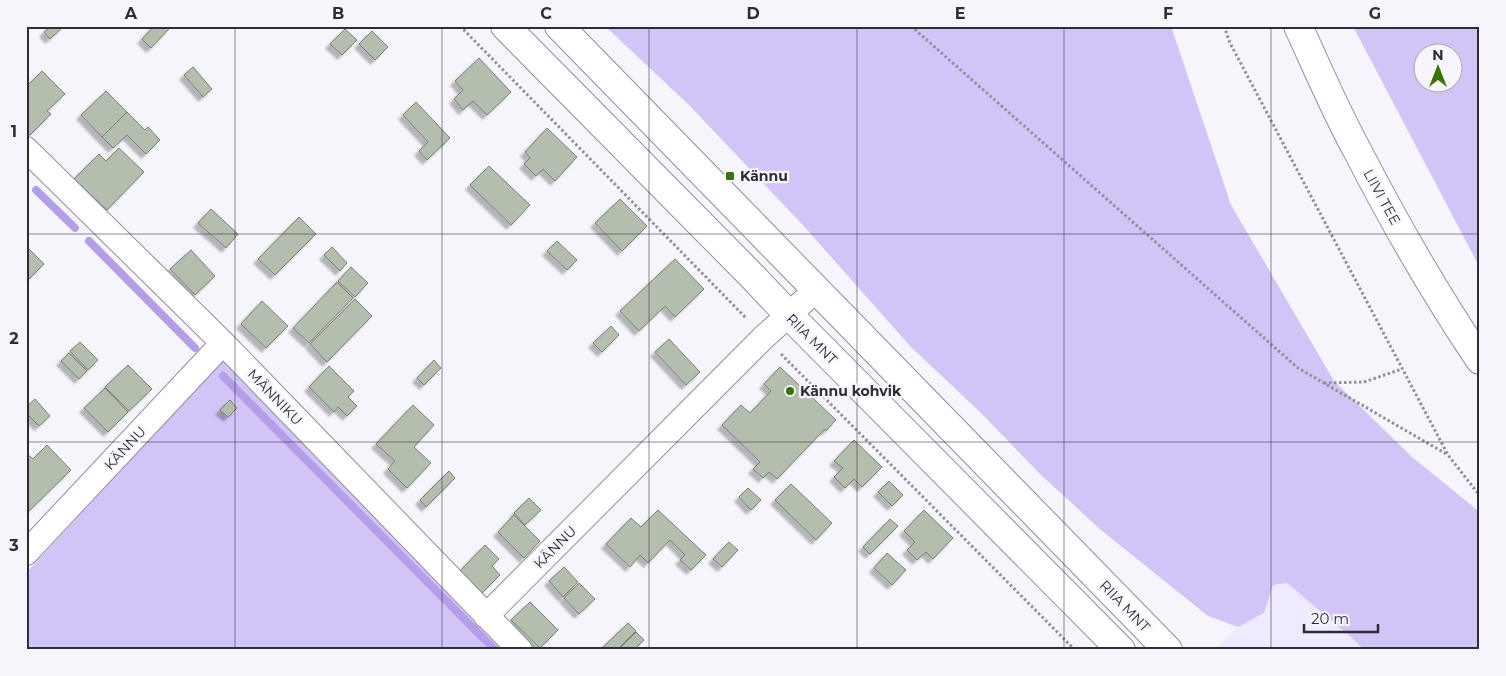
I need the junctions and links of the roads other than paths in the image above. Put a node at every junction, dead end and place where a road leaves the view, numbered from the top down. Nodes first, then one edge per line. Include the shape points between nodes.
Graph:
1 (505, 26) edge
2 (559, 26) edge
3 (1298, 26) edge
4 (26, 149) edge
5 (816, 290) junction
6 (789, 315) junction
7 (223, 343) junction
8 (1480, 360) edge
9 (26, 553) edge
10 (486, 616) junction
11 (520, 650) edge
12 (1121, 650) edge
13 (1168, 650) edge

1 - 6 main road, RIIA MNT
2 - 5 main road, RIIA MNT
3 - 8 main road, LIIVI TEE via 1395,221
4 - 7 street, MÄNNIKU
5 - 6 street, KÄNNU
5 - 13 main road, RIIA MNT
6 - 10 street, KÄNNU
6 - 12 main road, RIIA MNT
7 - 9 street, KÄNNU
7 - 10 street, MÄNNIKU
10 - 11 street, MÄNNIKU

